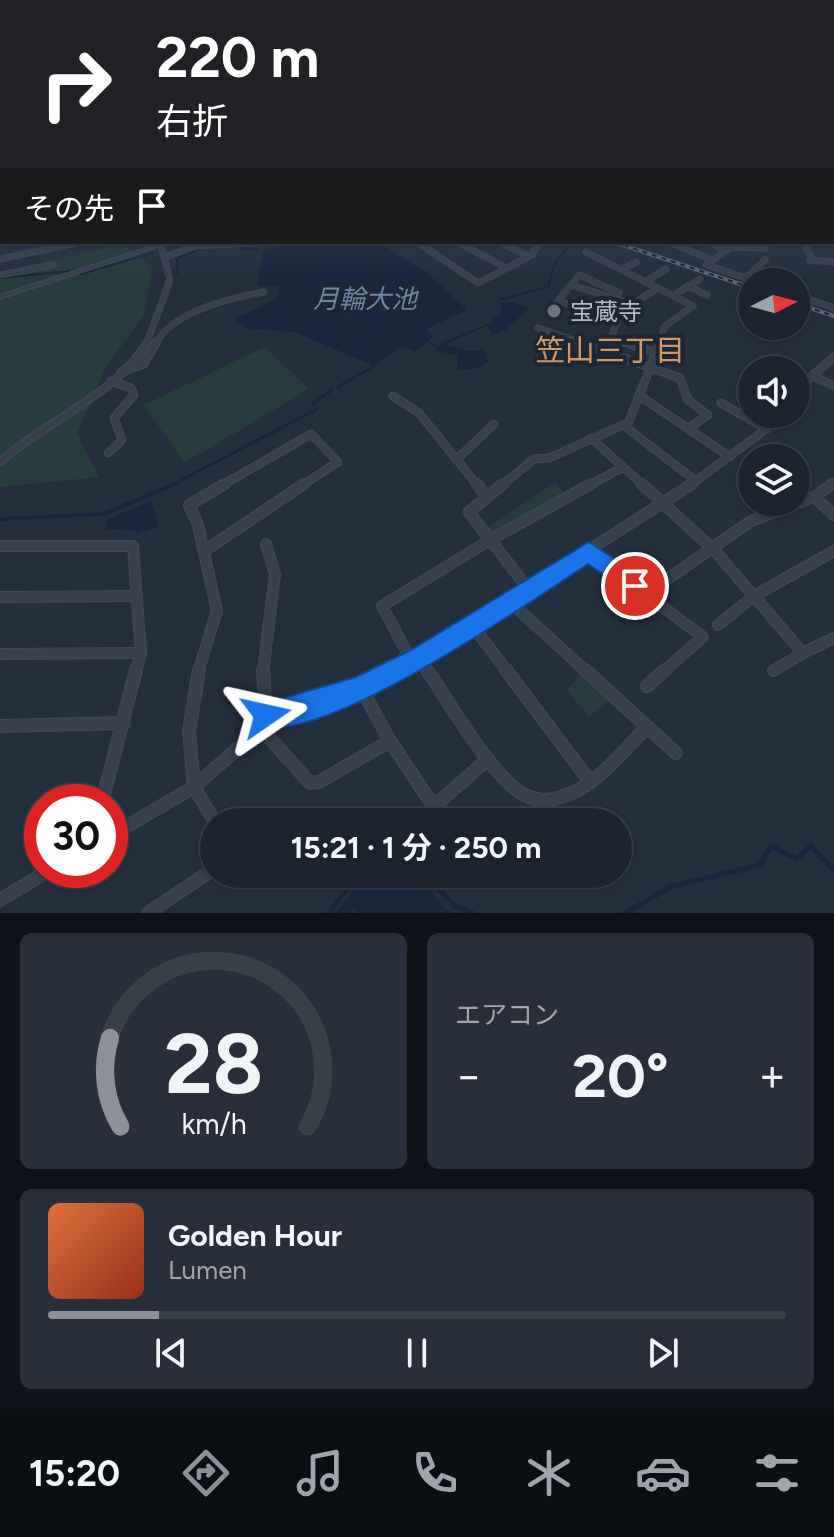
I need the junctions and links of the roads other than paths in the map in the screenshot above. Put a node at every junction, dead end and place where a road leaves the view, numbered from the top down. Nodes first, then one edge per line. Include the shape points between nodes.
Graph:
1 (71, 244) edge
2 (164, 244) edge
3 (200, 244) edge
4 (236, 244) edge
5 (420, 244) edge
6 (462, 244) edge
7 (504, 244) edge
8 (537, 244) edge
9 (674, 244) edge
10 (713, 244) edge
11 (741, 244) edge
12 (758, 244) edge
13 (161, 245) junction
14 (195, 246) junction
15 (805, 246) dead end
16 (747, 248) junction
17 (724, 249) junction
18 (586, 252) dead end
19 (528, 256) junction
20 (165, 257) junction
21 (0, 259) edge
22 (712, 260) junction
23 (765, 260) dead end
24 (636, 262) dead end
25 (834, 262) edge
26 (53, 265) dead end
27 (506, 268) junction
28 (757, 268) edge
29 (666, 269) dead end
30 (621, 270) junction
31 (0, 275) edge
32 (738, 275) edge
33 (700, 279) dead end
34 (645, 282) junction
35 (571, 285) junction
36 (688, 286) junction
37 (658, 288) junction
38 (264, 292) dead end
39 (707, 295) dead end
40 (673, 296) junction
41 (0, 297) edge
42 (613, 299) junction
43 (810, 300) edge
44 (631, 304) junction
45 (834, 308) edge
46 (617, 318) junction
47 (538, 328) dead end
48 (656, 353) junction
49 (834, 357) edge
50 (651, 367) junction
51 (121, 372) junction
52 (813, 376) junction
53 (810, 378) edge
54 (111, 381) junction
55 (834, 386) edge
56 (393, 396) dead end
57 (640, 396) junction
58 (721, 403) dead end
59 (494, 424) dead end
60 (627, 426) junction
61 (689, 428) junction
62 (767, 429) joint
63 (591, 438) junction
64 (108, 453) dead end
65 (730, 457) junction
66 (456, 460) junction
67 (0, 462) edge
68 (623, 467) junction
69 (696, 481) junction
70 (834, 483) edge
71 (487, 497) junction
72 (814, 497) junction
73 (664, 505) junction
74 (834, 515) edge
75 (490, 540) junction
76 (266, 544) dead end
77 (0, 546) edge
78 (714, 550) junction
79 (204, 551) junction
80 (834, 551) edge
81 (589, 552) junction
82 (529, 590) junction
83 (646, 594) junction
84 (136, 596) junction
85 (754, 596) junction
86 (0, 597) edge
87 (510, 602) junction
88 (472, 625) junction
89 (718, 625) dead end
90 (834, 638) edge
91 (141, 653) junction
92 (803, 653) junction
93 (0, 654) edge
94 (416, 660) junction
95 (773, 671) dead end
96 (647, 686) dead end
97 (361, 688) junction
98 (266, 715) junction
99 (124, 723) junction
100 (0, 726) edge
101 (646, 728) junction
102 (264, 732) junction
103 (390, 741) junction
104 (676, 753) dead end
105 (488, 759) junction
106 (588, 779) junction
107 (107, 784) edge
108 (194, 787) junction
109 (207, 808) edge
110 (128, 826) edge
111 (200, 878) edge
112 (24, 886) edge
113 (0, 900) edge
114 (148, 913) edge

1 - 21 street
2 - 13 street
3 - 14 street
4 - 14 street
5 - 27 street via 478,283
6 - 27 street
7 - 19 street
8 - 19 street
9 - 22 street
10 - 17 street
11 - 16 street
12 - 16 street via 765,248
13 - 20 street
13 - 41 street
14 - 20 street
15 - 25 street via 812,261
16 - 17 street
17 - 22 street
18 - 30 street
19 - 27 street
20 - 51 street via 170,280 162,306 147,344
22 - 32 street via 706,265
23 - 28 street
24 - 30 street
26 - 31 street
29 - 34 street
30 - 34 street
33 - 36 street
34 - 37 street
35 - 42 street
35 - 42 street via 580,275 589,277 619,293
35 - 46 street via 558,301
36 - 39 street
36 - 40 street
37 - 40 street
37 - 44 street
38 - 51 street via 235,296 165,330 142,364 131,373
40 - 48 street via 693,306 665,326
42 - 44 street
43 - 45 street
44 - 46 street
46 - 48 street via 611,338
47 - 50 street
48 - 50 street
49 - 52 street
50 - 57 street
50 - 61 street via 680,378 688,400 708,415
51 - 54 street
52 - 53 street
52 - 55 street
54 - 64 street via 131,388 134,395 114,418 122,440
54 - 67 street via 74,413 30,435
56 - 66 street via 419,413
57 - 60 street
57 - 61 street
58 - 62 street
59 - 66 street
60 - 63 street
60 - 69 street
61 - 65 street
62 - 65 street
63 - 68 street
63 - 71 street via 549,458 540,456
65 - 69 street
66 - 71 street
68 - 73 street
68 - 75 street
69 - 73 street
70 - 72 street
71 - 75 street via 469,512
72 - 74 street
72 - 78 street via 751,521
73 - 78 street
73 - 81 street
75 - 82 street
75 - 94 street via 382,606
76 - 98 street via 275,574 263,665
77 - 84 street via 133,546
78 - 83 street
78 - 85 street
79 - 79 street via 337,463 338,462 311,434 189,505
79 - 108 street via 217,611 199,668 189,731
80 - 85 street
81 - 82 street
81 - 83 street
82 - 87 street
83 - 96 street via 703,637
84 - 86 street
84 - 91 street
85 - 89 street
85 - 92 street
87 - 88 street
87 - 101 street
88 - 94 street
88 - 106 street
90 - 92 street
91 - 93 street
91 - 99 street
92 - 95 street
94 - 97 street
94 - 105 street
97 - 98 street
97 - 103 street
98 - 102 street
99 - 100 street
99 - 107 street
101 - 104 street
101 - 106 street
102 - 103 street via 310,783
102 - 108 street
103 - 105 street via 430,801 438,803
105 - 106 street via 521,797 534,802 565,798
108 - 109 street
108 - 110 street
111 - 114 street
112 - 113 street

